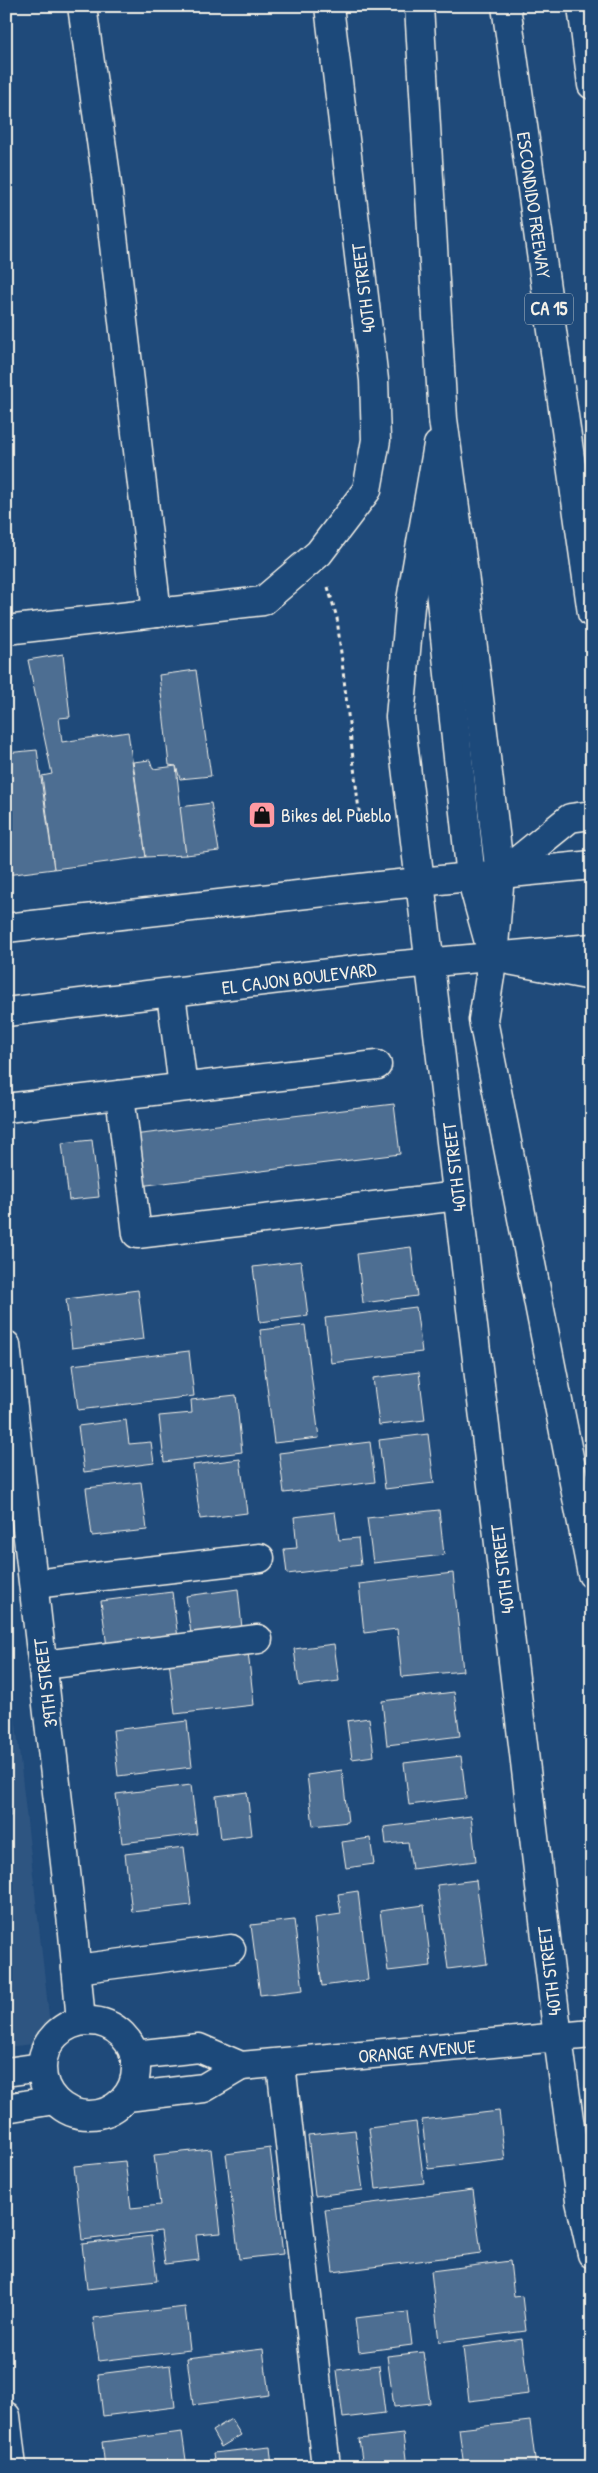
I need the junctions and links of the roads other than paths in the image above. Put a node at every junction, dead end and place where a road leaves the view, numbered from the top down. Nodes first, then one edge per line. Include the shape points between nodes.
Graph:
1 (82, 6) edge
2 (329, 6) edge
3 (419, 6) edge
4 (506, 6) edge
5 (582, 6) edge
6 (592, 85) edge
7 (443, 419) junction
8 (592, 612) edge
9 (157, 613) junction
10 (6, 630) edge
11 (592, 815) edge
12 (592, 865) edge
13 (500, 875) junction
14 (471, 877) junction
15 (420, 882) junction
16 (6, 928) edge
17 (592, 948) edge
18 (493, 957) junction
19 (430, 964) junction
20 (592, 976) edge
21 (171, 994) junction
22 (6, 1012) edge
23 (377, 1065) dead end
24 (183, 1087) junction
25 (120, 1095) junction
26 (6, 1108) edge
27 (458, 1196) junction
28 (6, 1345) edge
29 (260, 1558) dead end
30 (592, 1574) edge
31 (34, 1584) junction
32 (258, 1639) dead end
33 (43, 1666) junction
34 (231, 1949) dead end
35 (76, 1969) junction
36 (81, 2021) junction
37 (592, 2034) edge
38 (558, 2038) junction
39 (134, 2055) junction
40 (281, 2064) junction
41 (241, 2066) junction
42 (41, 2067) junction
43 (6, 2072) edge
44 (128, 2097) junction
45 (54, 2100) junction
46 (6, 2108) edge
47 (592, 2254) edge
48 (6, 2416) edge
49 (12, 2467) edge
50 (326, 2467) edge

1 - 9 main road via 106,176
2 - 9 main road, 40TH STREET via 374,380 376,440 367,490 319,553 263,600
3 - 7 main road
4 - 8 main road, ESCONDIDO FREEWAY / CA 15
5 - 6 main road
7 - 13 main road
7 - 14 main road via 434,545
7 - 15 main road, 40TH STREET via 410,606 400,717
9 - 10 main road, 40TH STREET
11 - 13 main road via 570,818
12 - 13 main road
13 - 14 main road
13 - 18 main road
14 - 15 main road
14 - 18 main road
15 - 16 main road
15 - 19 main road, 40TH STREET
17 - 18 main road, EL CAJON BOULEVARD
18 - 19 main road, EL CAJON BOULEVARD
18 - 20 main road
18 - 30 main road via 482,1020
19 - 21 main road, EL CAJON BOULEVARD via 379,967
19 - 27 main road, 40TH STREET
21 - 22 main road, EL CAJON BOULEVARD
21 - 24 main road
23 - 24 main road
24 - 25 main road
25 - 26 main road
25 - 27 main road via 137,1234
27 - 38 main road, 40TH STREET
28 - 31 main road, 39TH STREET
29 - 31 main road
31 - 33 main road, 39TH STREET
32 - 33 main road
33 - 35 main road, 39TH STREET
34 - 35 main road
35 - 36 main road, 39TH STREET
36 - 39 main road via 106,2024 119,2032
36 - 42 main road via 61,2030 50,2041
37 - 38 main road, ORANGE AVENUE
38 - 40 main road, ORANGE AVENUE
38 - 47 main road, 40TH STREET via 580,2201
39 - 41 main road, ORANGE AVENUE via 199,2048
39 - 44 main road via 136,2072
40 - 41 main road, ORANGE AVENUE
40 - 50 main road
41 - 44 main road, ORANGE AVENUE via 204,2088
42 - 43 main road
42 - 45 main road via 45,2087
44 - 45 main road via 112,2110 82,2116
45 - 46 main road
48 - 49 main road

